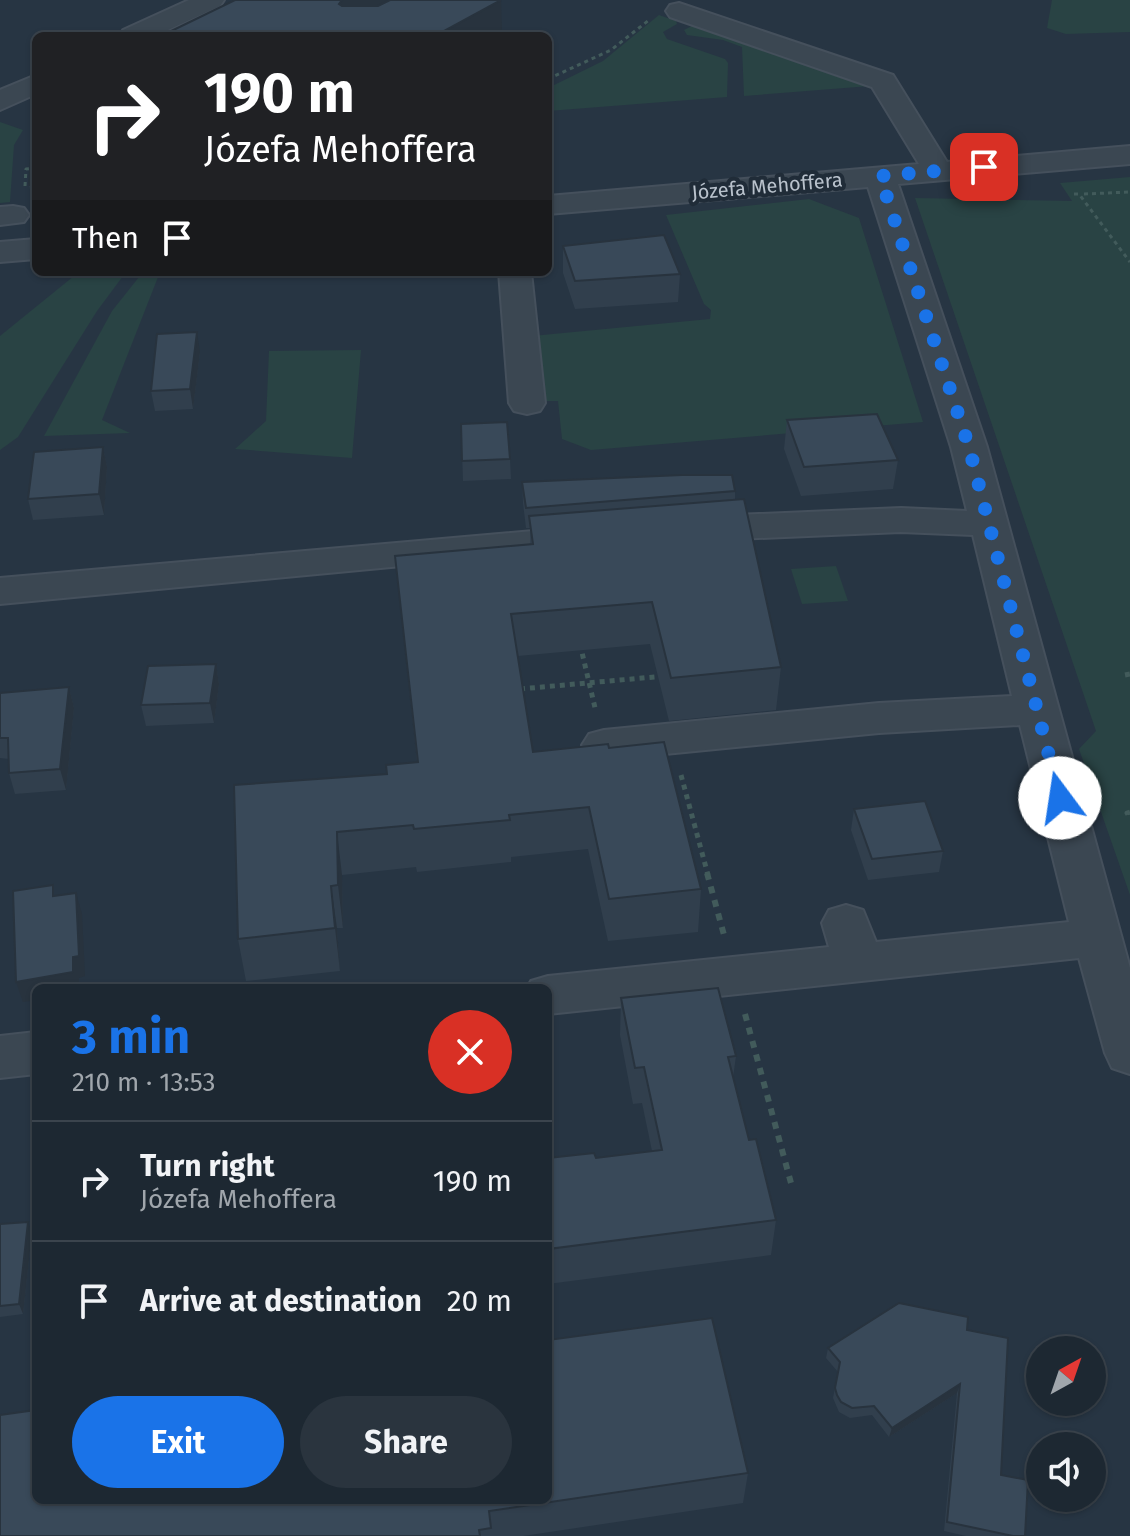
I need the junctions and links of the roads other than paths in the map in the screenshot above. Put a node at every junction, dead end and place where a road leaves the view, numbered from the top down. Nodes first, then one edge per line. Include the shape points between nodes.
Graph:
1 (211, 0) edge
2 (666, 7) road end
3 (142, 32) edge
4 (32, 85) edge
5 (0, 101) edge
6 (1130, 155) edge
7 (938, 171) junction
8 (880, 176) junction
9 (552, 205) edge
10 (32, 249) edge
11 (0, 252) edge
12 (515, 276) edge
13 (527, 403) dead end
14 (987, 524) junction
15 (0, 591) edge
16 (1037, 709) junction
17 (604, 745) edge
18 (1097, 938) junction
19 (552, 995) edge
20 (32, 1053) edge
21 (1130, 1053) edge
22 (0, 1057) edge

1 - 3 street
2 - 7 street via 883,81
4 - 5 street
6 - 7 street, Józefa Mehoffera
7 - 8 street, Józefa Mehoffera
8 - 9 street, Józefa Mehoffera
8 - 14 street via 969,447
10 - 11 street
12 - 13 street
14 - 15 street via 901,520 636,534
14 - 16 street
16 - 17 street via 879,718
16 - 18 street
18 - 19 street via 852,942 735,975
18 - 21 street
20 - 22 street

